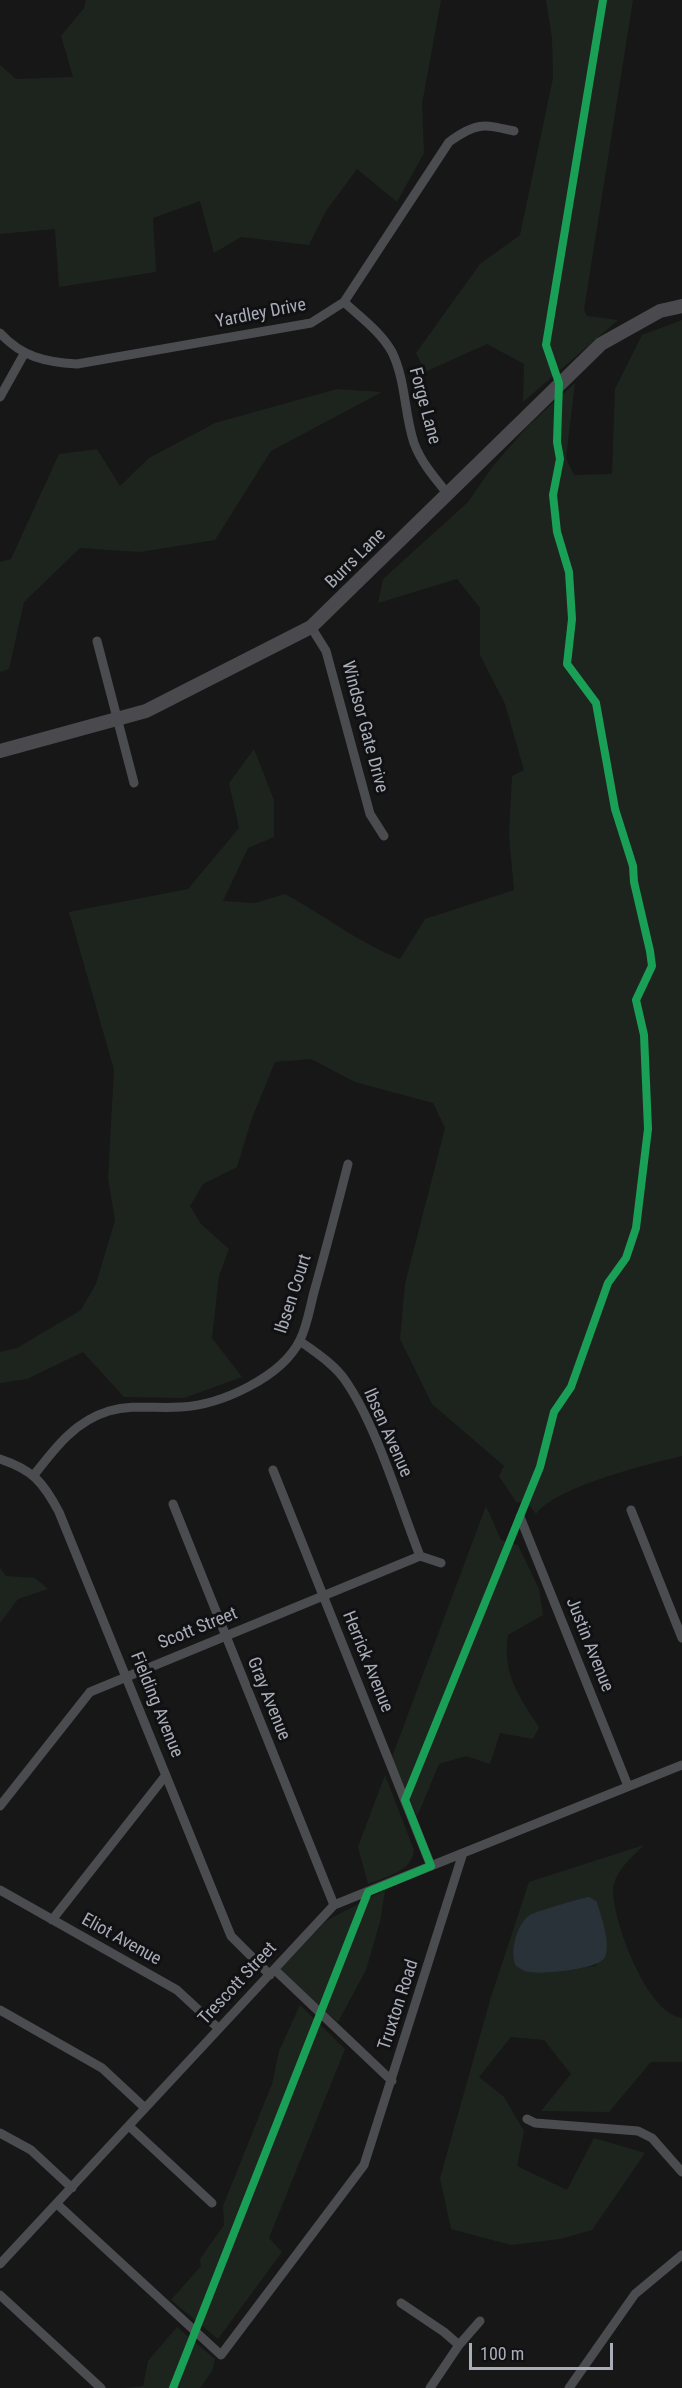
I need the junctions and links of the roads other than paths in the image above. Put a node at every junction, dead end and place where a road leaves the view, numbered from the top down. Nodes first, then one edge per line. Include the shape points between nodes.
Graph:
1 (514, 131) dead end
2 (344, 302) junction
3 (682, 306) edge
4 (0, 333) edge
5 (24, 354) junction
6 (0, 397) edge
7 (447, 493) junction
8 (311, 627) junction
9 (97, 641) dead end
10 (117, 721) junction
11 (0, 751) edge
12 (134, 783) dead end
13 (384, 836) dead end
14 (348, 1164) dead end
15 (300, 1341) junction
16 (0, 1459) edge
17 (273, 1470) dead end
18 (34, 1475) junction
19 (173, 1504) dead end
20 (631, 1510) dead end
21 (520, 1517) dead end
22 (420, 1556) junction
23 (441, 1563) dead end
24 (323, 1595) junction
25 (225, 1636) junction
26 (682, 1638) edge
27 (127, 1676) junction
28 (682, 1765) edge
29 (166, 1775) junction
30 (628, 1786) junction
31 (0, 1806) edge
32 (463, 1853) junction
33 (431, 1866) junction
34 (0, 1890) edge
35 (334, 1905) junction
36 (52, 1920) junction
37 (272, 1972) junction
38 (0, 2010) edge
39 (218, 2028) junction
40 (392, 2081) junction
41 (145, 2108) junction
42 (527, 2119) dead end
43 (129, 2126) junction
44 (0, 2133) edge
45 (682, 2172) edge
46 (72, 2188) junction
47 (212, 2203) dead end
48 (57, 2204) junction
49 (682, 2255) edge
50 (0, 2264) edge
51 (0, 2295) edge
52 (401, 2302) dead end
53 (480, 2321) dead end
54 (459, 2345) junction
55 (100, 2388) edge
56 (430, 2388) edge
57 (569, 2388) edge

1 - 2 street, Yardley Drive via 483,124 466,129 449,142
2 - 5 street, Yardley Drive via 311,323 107,360 77,364
2 - 7 street, Forge Lane via 379,334 391,351 401,375 414,442 423,463
3 - 7 street, Burrs Lane via 660,311 601,344
4 - 5 street, Yardley Drive
5 - 6 street
7 - 8 street, Burrs Lane
8 - 10 street, Burrs Lane via 146,711
8 - 13 street, Windsor Gate Drive via 326,651 370,814
9 - 10 street
10 - 11 street, Burrs Lane
10 - 12 street
14 - 15 street, Ibsen Court
15 - 18 street, Ibsen Court via 279,1365 242,1390 181,1407 108,1411 82,1423 61,1441
15 - 22 street, Ibsen Avenue via 333,1365 351,1390
16 - 18 street, Fielding Avenue
17 - 24 street, Herrick Avenue
18 - 27 street, Fielding Avenue via 59,1512
19 - 25 street, Gray Avenue
20 - 26 street
21 - 30 street, Justin Avenue
22 - 23 street
22 - 24 street, Scott Street
24 - 25 street, Scott Street
24 - 33 street, Herrick Avenue
25 - 27 street, Scott Street
25 - 35 street, Gray Avenue
27 - 29 street, Fielding Avenue
27 - 31 street, Scott Street via 90,1692
28 - 30 street
29 - 36 street
29 - 37 street, Fielding Avenue via 231,1936
30 - 32 street
32 - 33 street, Trescott Street
32 - 40 street, Truxton Road
33 - 35 street, Trescott Street
34 - 36 street, Eliot Avenue
35 - 37 street, Trescott Street
36 - 39 street, Eliot Avenue via 177,1990
37 - 39 street, Trescott Street
37 - 40 street, Fielding Avenue
38 - 41 street via 102,2068
39 - 41 street, Trescott Street
40 - 48 street, Truxton Road via 364,2165 221,2355
41 - 43 street, Trescott Street
42 - 45 street via 535,2123 638,2131 652,2138
43 - 46 street, Trescott Street
43 - 47 street
44 - 46 street via 31,2150
46 - 48 street, Trescott Street
48 - 50 street
49 - 57 street via 635,2294
51 - 55 street
52 - 54 street
53 - 54 street
54 - 56 street

